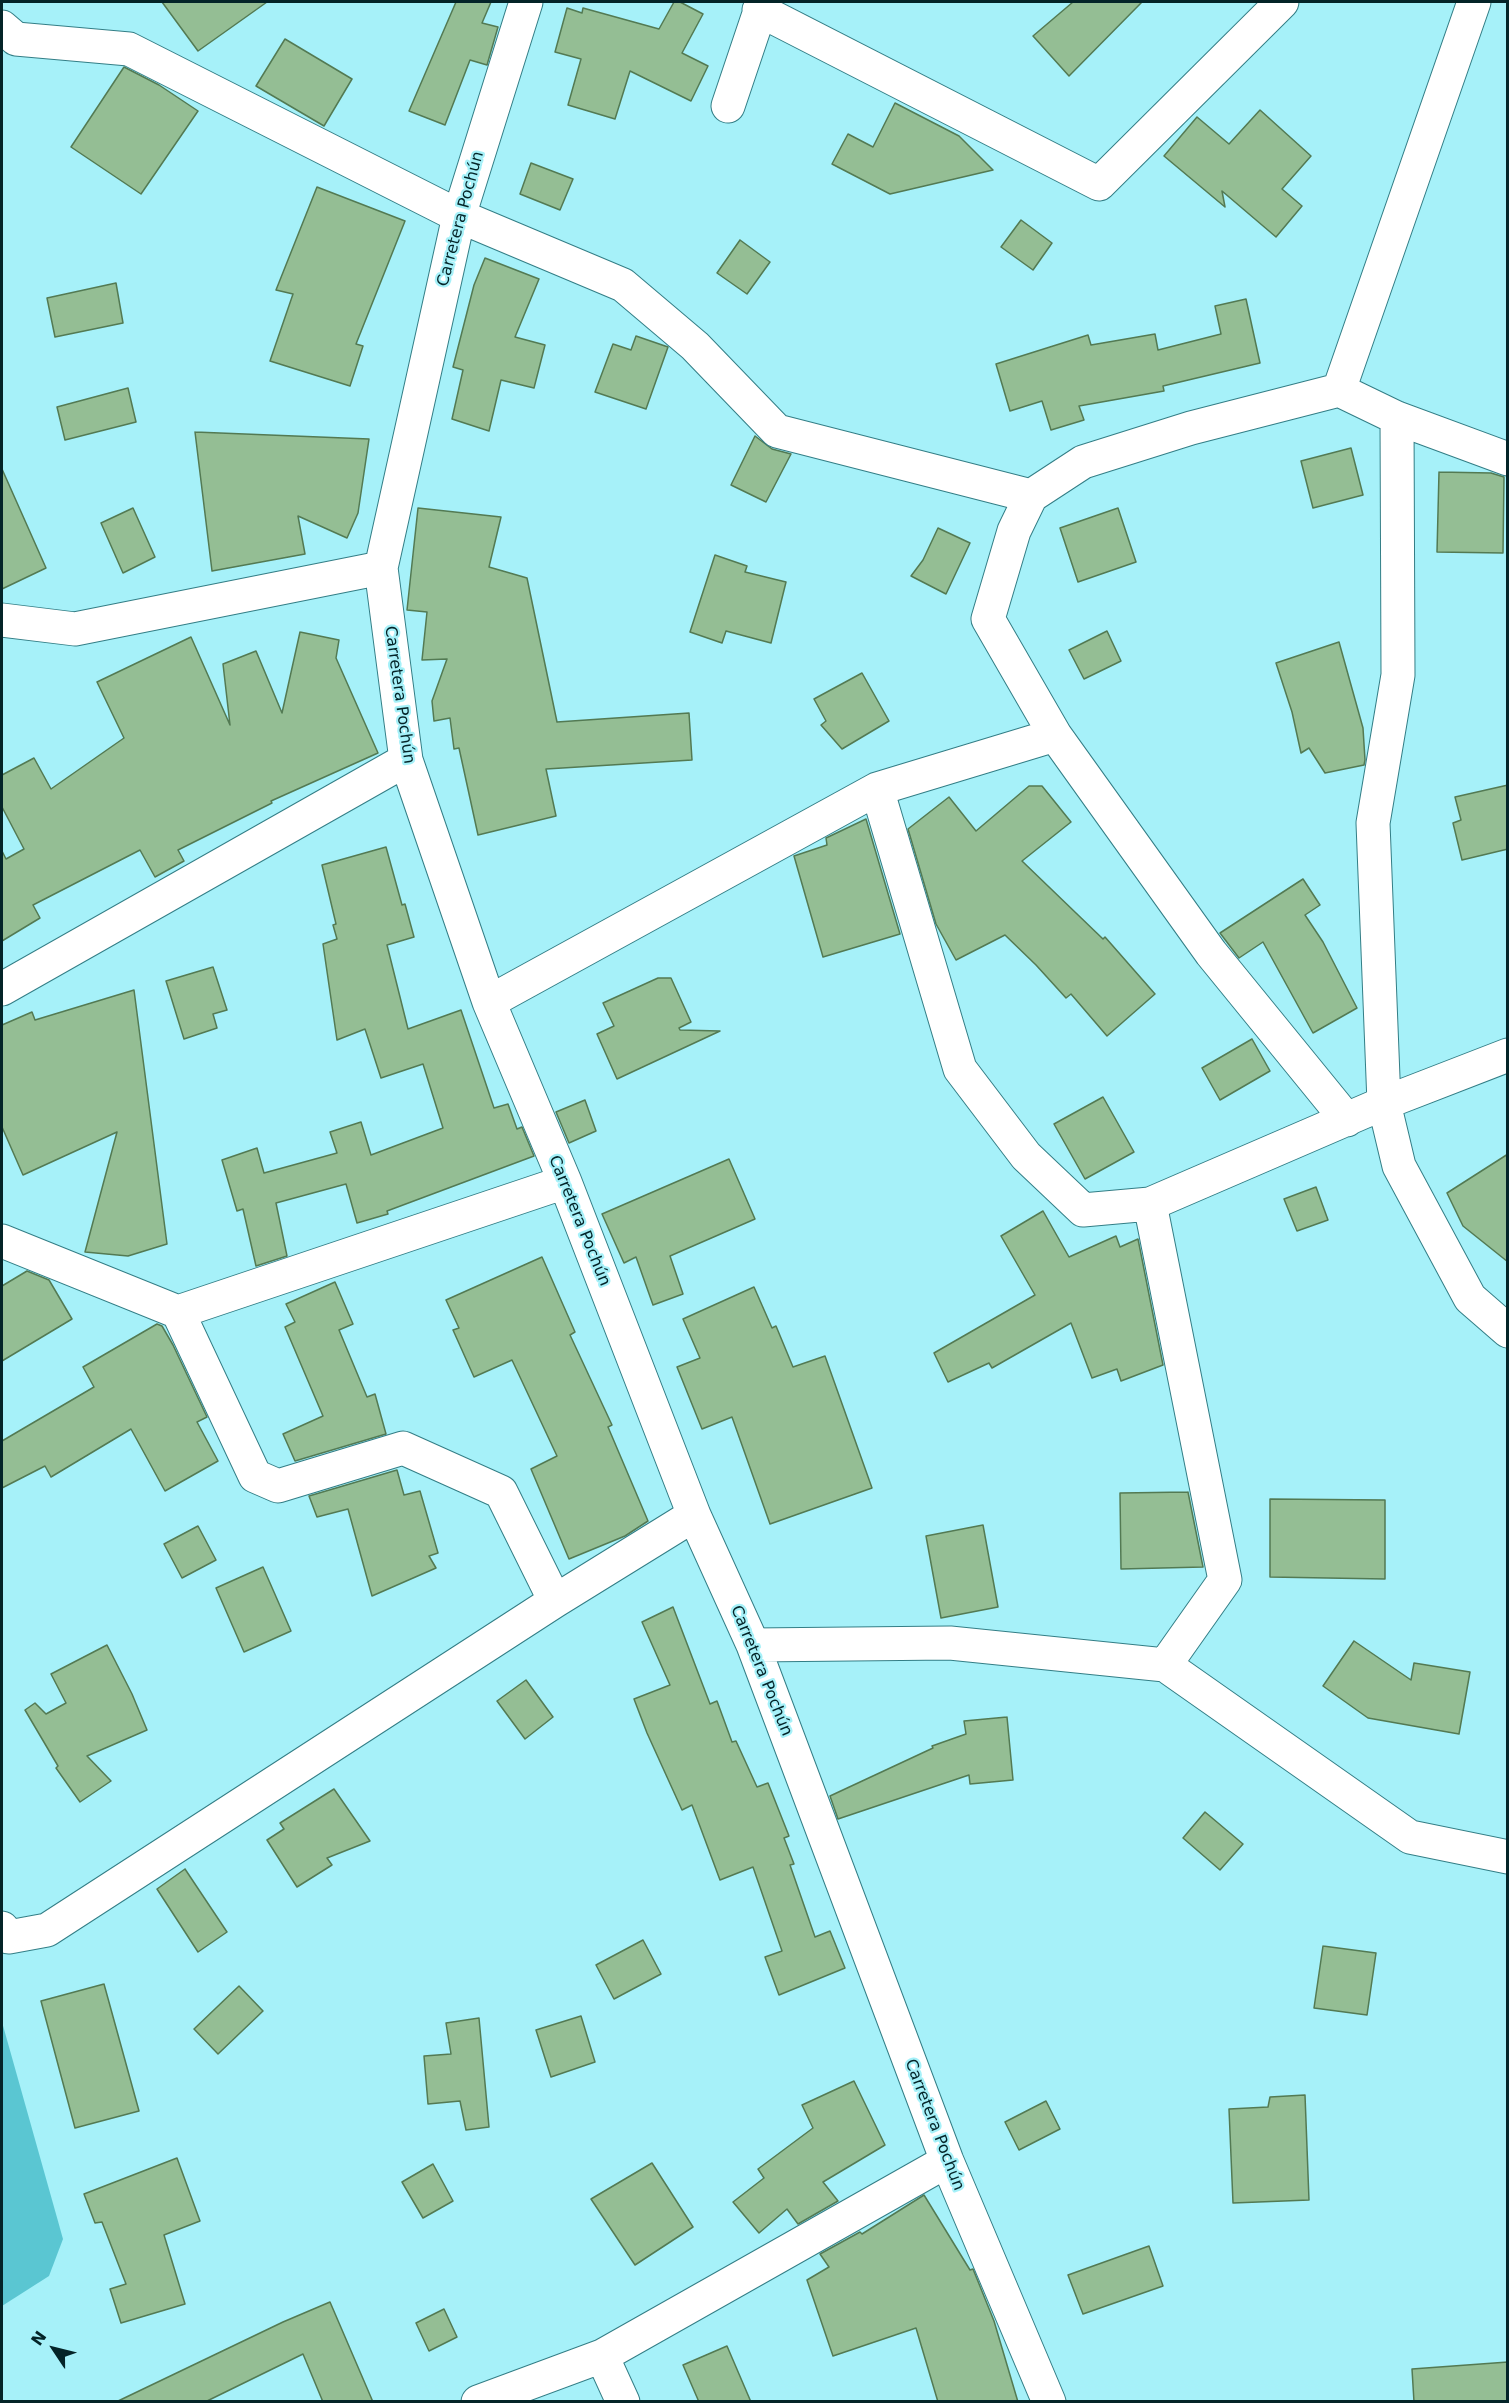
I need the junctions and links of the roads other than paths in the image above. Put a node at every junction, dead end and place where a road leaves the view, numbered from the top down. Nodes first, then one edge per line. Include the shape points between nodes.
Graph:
1 (526, 2) edge
2 (1282, 2) edge
3 (1474, 2) edge
4 (761, 6) edge
5 (2, 27) edge
6 (728, 106) dead end
7 (459, 216) junction
8 (1339, 390) junction
9 (1397, 418) junction
10 (1508, 459) edge
11 (1031, 495) junction
12 (381, 568) junction
13 (2, 620) edge
14 (1055, 735) junction
15 (406, 760) junction
16 (877, 789) junction
17 (2, 989) edge
18 (489, 1002) junction
19 (1508, 1055) edge
20 (1384, 1103) junction
21 (1347, 1120) junction
22 (565, 1182) junction
23 (1150, 1204) junction
24 (2, 1241) edge
25 (178, 1312) junction
26 (1508, 1331) edge
27 (694, 1515) junction
28 (555, 1602) junction
29 (753, 1645) junction
30 (1165, 1665) junction
31 (1508, 1857) edge
32 (2, 1928) edge
33 (946, 2161) junction
34 (602, 2356) junction
35 (478, 2402) edge
36 (623, 2402) edge
37 (1049, 2402) edge

1 - 7 street, Carretera Pochún
2 - 4 street via 1099,184
3 - 8 street
4 - 6 street
5 - 7 street via 16,39 129,48
7 - 11 street via 623,285 695,346 777,431
7 - 12 street, Carretera Pochún
8 - 9 street
8 - 11 street via 1191,428 1083,462
9 - 10 street
9 - 20 street via 1398,675 1373,824
11 - 14 street via 1014,531 988,619
12 - 13 street via 75,629
12 - 15 street, Carretera Pochún
14 - 16 street
14 - 21 street via 1211,953
15 - 17 street
15 - 18 street, Carretera Pochún
16 - 18 street
16 - 23 street via 960,1069 1026,1156 1083,1210
18 - 22 street, Carretera Pochún
19 - 20 street
20 - 21 street
20 - 26 street via 1399,1166 1470,1298
21 - 23 street
22 - 25 street
22 - 27 street, Carretera Pochún
23 - 30 street via 1225,1580
24 - 25 street
25 - 28 street via 255,1476 278,1486 403,1448 501,1492
27 - 28 street
27 - 29 street, Carretera Pochún
28 - 32 street via 47,1930 9,1937
29 - 30 street via 950,1643
29 - 33 street, Carretera Pochún
30 - 31 street via 1410,1837
33 - 34 street
33 - 37 street, Carretera Pochún
34 - 35 street
34 - 36 street

